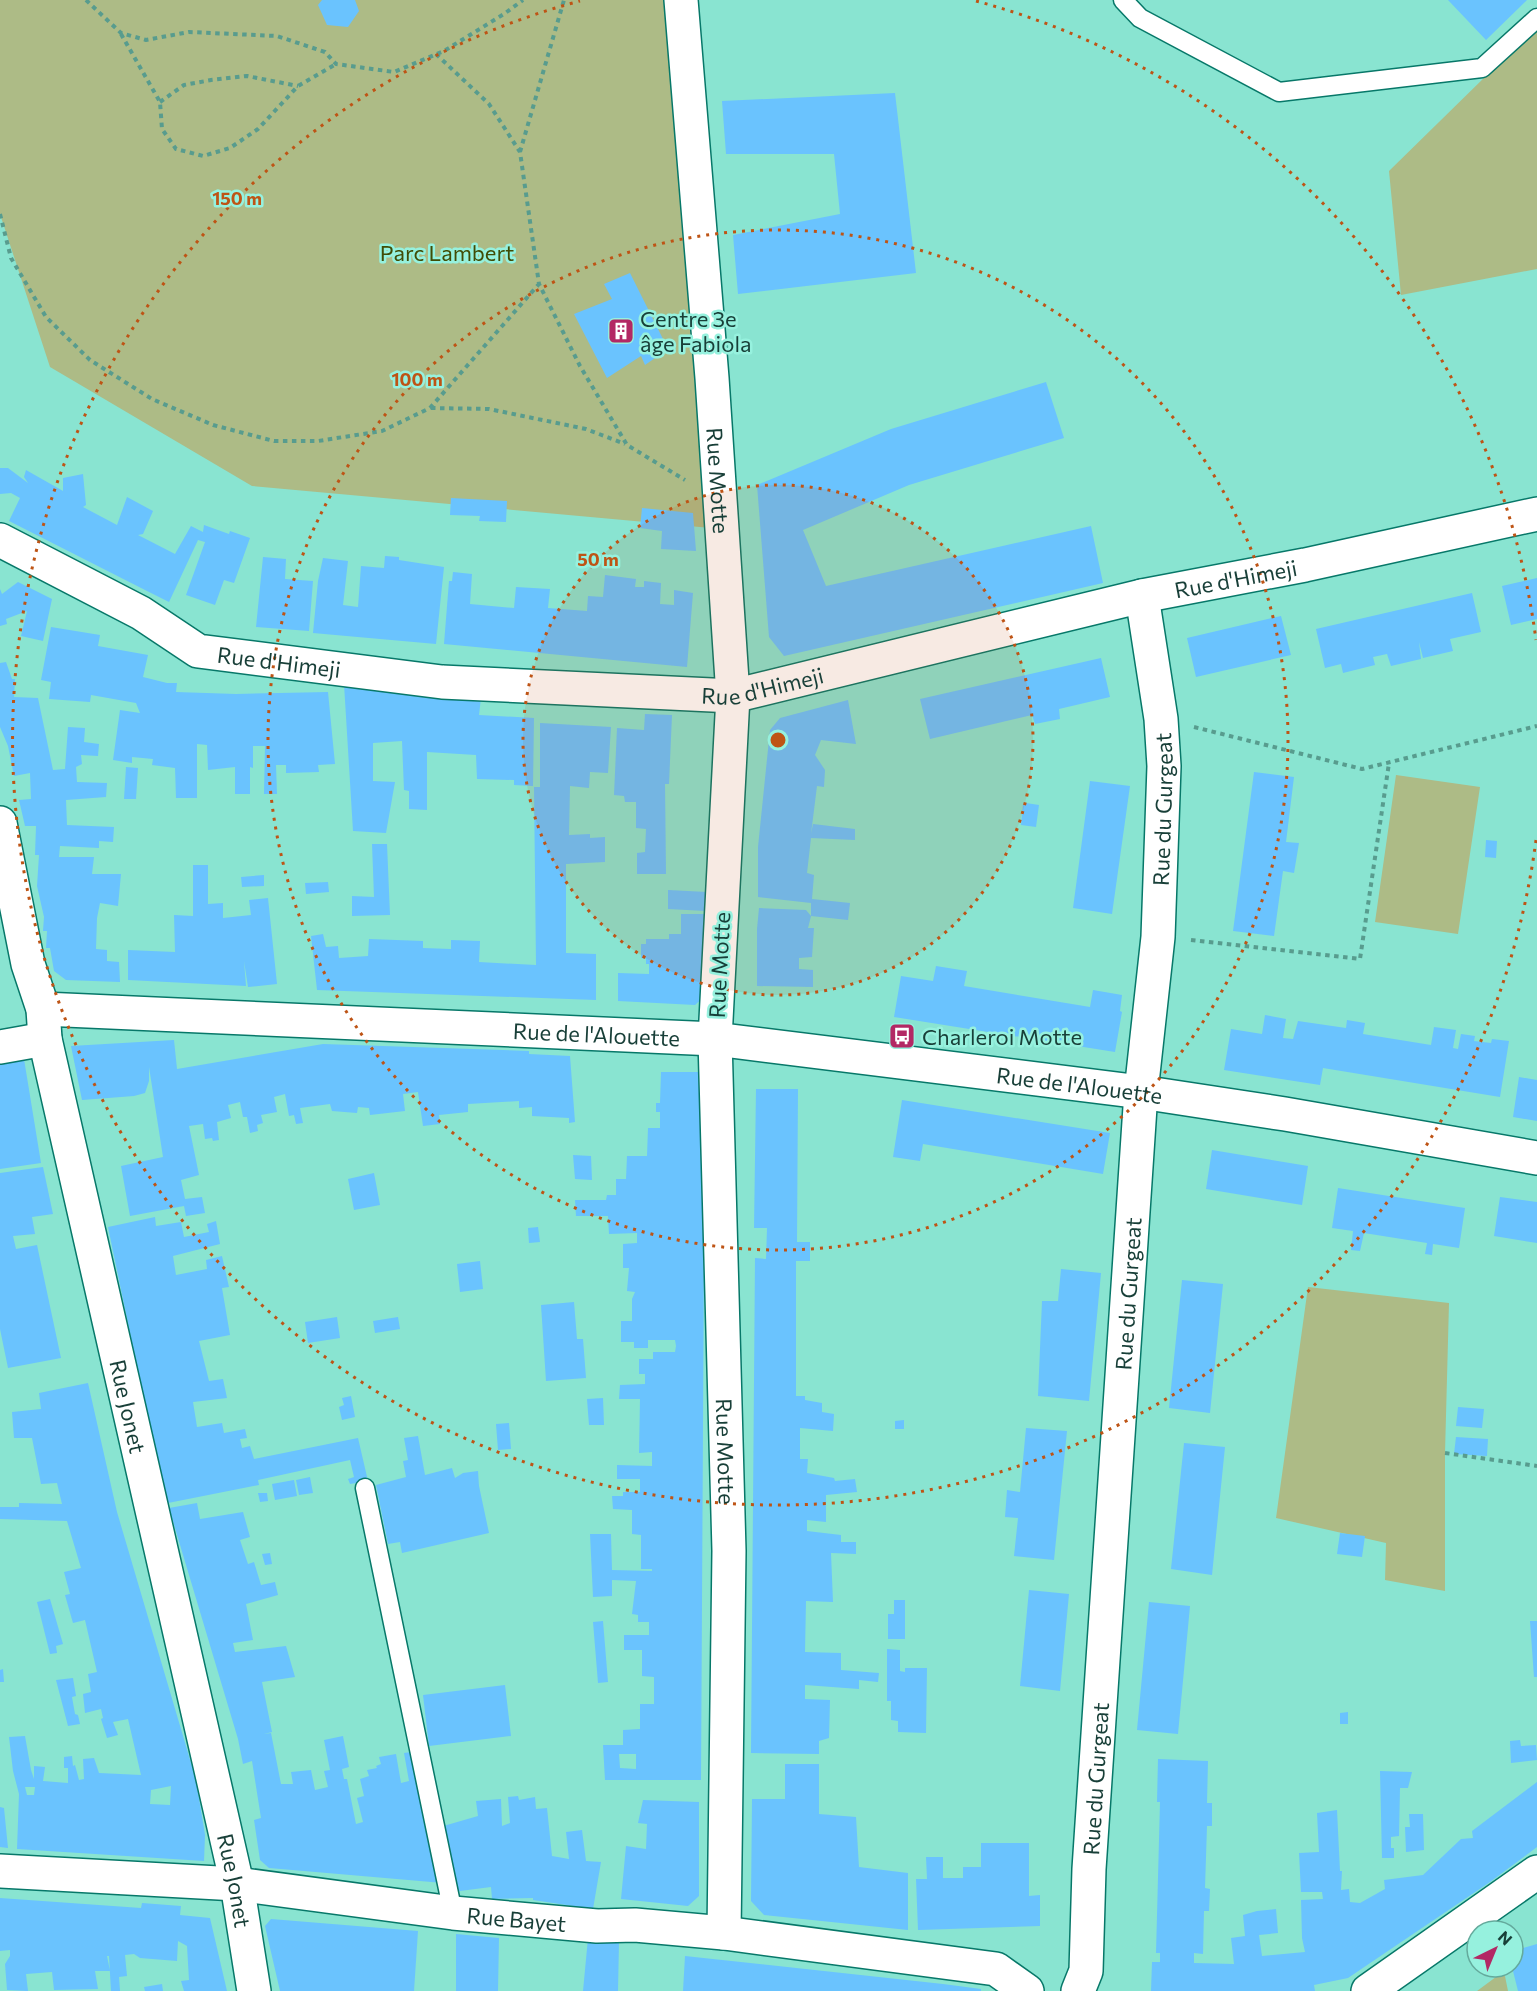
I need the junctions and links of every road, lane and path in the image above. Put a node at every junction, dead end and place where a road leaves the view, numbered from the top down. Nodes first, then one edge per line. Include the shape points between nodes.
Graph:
1 (86, 0) edge
2 (523, 0) edge
3 (564, 0) edge
4 (681, 0) edge
5 (1124, 0) edge
6 (1537, 18) edge
7 (121, 33) junction
8 (436, 54) junction
9 (336, 64) junction
10 (298, 86) junction
11 (160, 102) junction
12 (520, 152) junction
13 (0, 214) edge
14 (539, 284) junction
15 (430, 408) junction
16 (627, 445) junction
17 (720, 501) junction
18 (1537, 514) edge
19 (0, 540) edge
20 (1142, 596) junction
21 (733, 696) junction
22 (1161, 718) junction
23 (1537, 726) edge
24 (1389, 763) junction
25 (0, 823) edge
26 (1158, 937) junction
27 (44, 1024) junction
28 (715, 1039) junction
29 (0, 1047) edge
30 (1141, 1092) junction
31 (1537, 1158) edge
32 (1445, 1453) dead end
33 (1537, 1466) edge
34 (364, 1488) dead end
35 (0, 1871) edge
36 (1537, 1872) edge
37 (237, 1884) junction
38 (453, 1913) junction
39 (724, 1933) junction
40 (254, 1991) edge
41 (1027, 1991) edge
42 (1078, 1991) edge
43 (1368, 1991) edge

1 - 7 path
2 - 8 path
3 - 12 path
4 - 17 street, Rue Motte
5 - 6 lane via 1140,18 1279,92 1482,68
7 - 9 path via 146,40 189,32 277,36 325,52
7 - 11 path
8 - 9 path via 394,72
8 - 12 path via 489,104
9 - 10 path
10 - 11 path via 248,76 211,80 184,85
10 - 11 path via 258,129 230,148 203,156 176,149 162,129
12 - 14 path
13 - 15 path via 11,258 46,317 90,360 152,399 213,425 274,441 318,441 382,431
14 - 15 path
14 - 16 path via 580,366
15 - 16 path via 489,409 586,429
16 - 17 path
17 - 21 street, Rue Motte
18 - 20 street, Rue d'Himeji via 1305,566
19 - 21 street, Rue d'Himeji via 141,613 198,651 442,682
20 - 21 street, Rue d'Himeji
20 - 22 street, Rue du Gurgeat
21 - 28 street, Rue Motte
22 - 24 path via 1362,769
22 - 26 street, Rue du Gurgeat via 1164,766
23 - 24 path
24 - 26 path via 1360,959
25 - 27 street, Rue Jonet
26 - 30 street, Rue du Gurgeat
27 - 28 street, Rue de l'Alouette
27 - 29 street, Rue de l'Alouette
27 - 37 street, Rue Jonet
28 - 30 street, Rue de l'Alouette
28 - 39 street, Rue Motte via 729,1551
30 - 31 street, Rue de l'Alouette
30 - 42 street, Rue du Gurgeat via 1089,1869 1086,1971
32 - 33 path
34 - 38 lane
35 - 37 street, Rue Bayet
36 - 43 street
37 - 38 street, Rue Bayet
37 - 40 street, Rue Jonet
38 - 39 street, Rue Bayet
39 - 41 street, Rue Bayet via 996,1969

